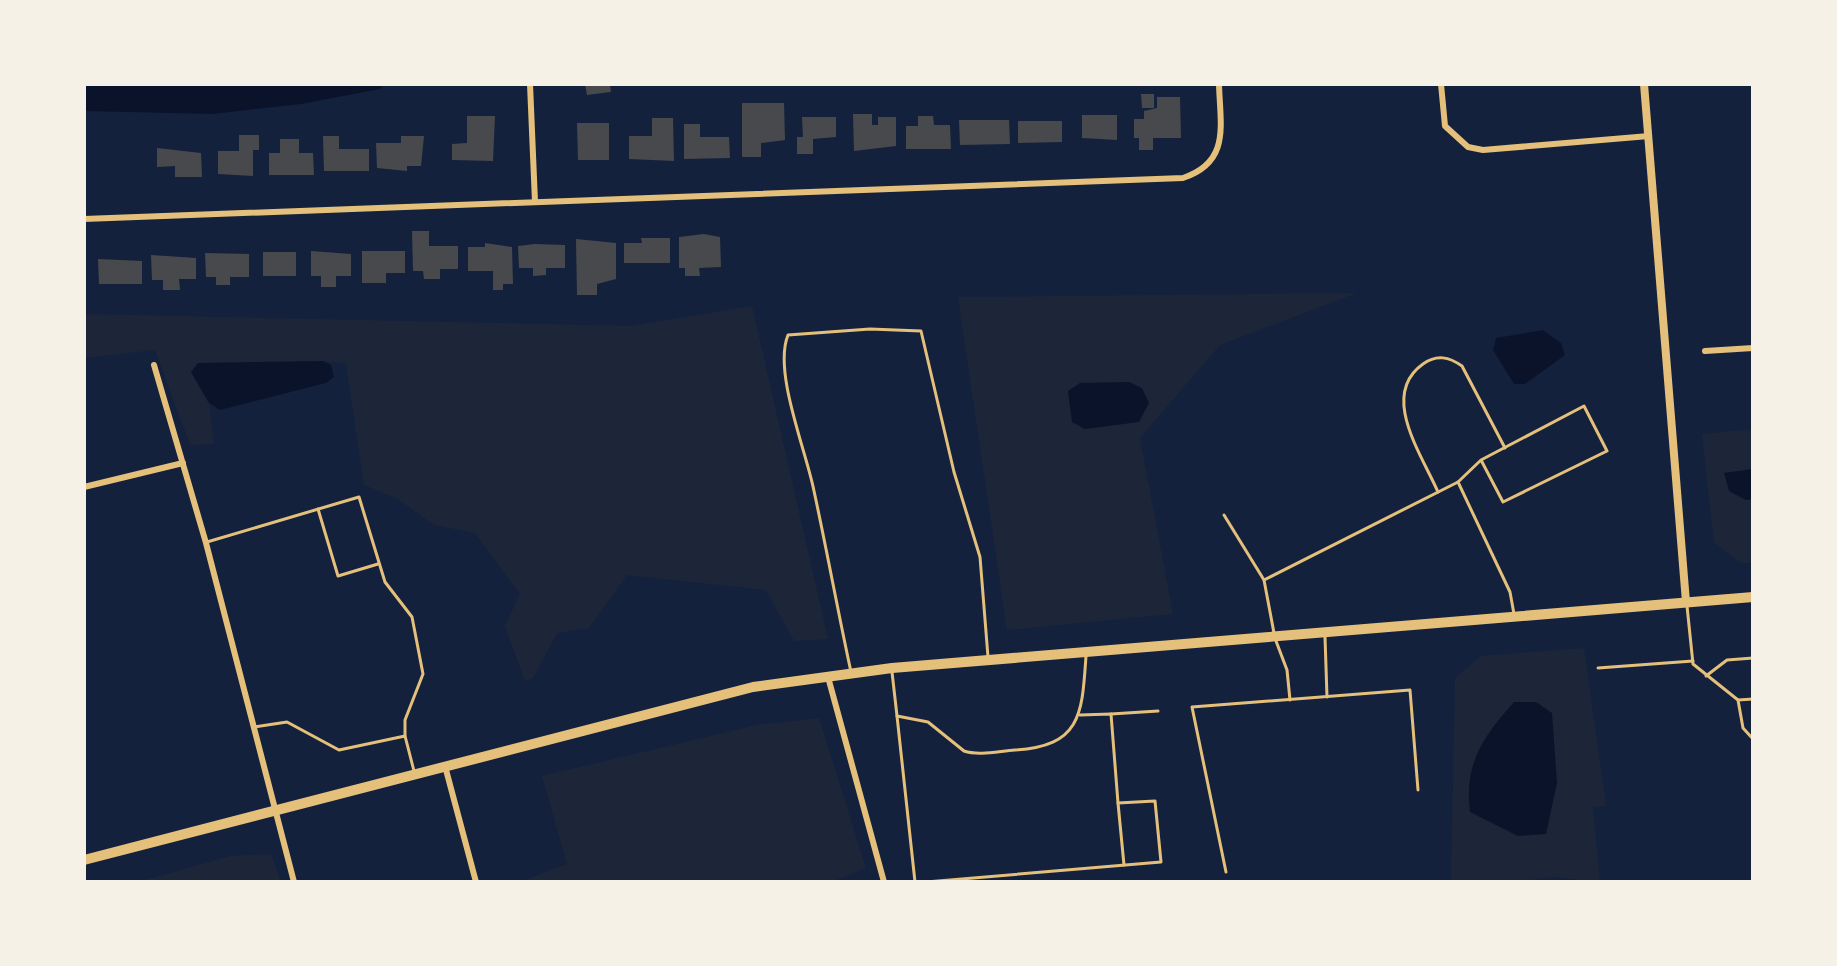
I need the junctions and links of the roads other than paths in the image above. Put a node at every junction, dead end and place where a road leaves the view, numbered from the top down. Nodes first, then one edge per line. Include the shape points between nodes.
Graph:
1 (530, 84) edge
2 (1219, 84) edge
3 (1441, 84) edge
4 (1644, 84) edge
5 (1649, 136) junction
6 (535, 202) junction
7 (84, 219) edge
8 (1753, 348) edge
9 (1705, 351) dead end
10 (154, 365) dead end
11 (1505, 448) junction
12 (1481, 460) junction
13 (183, 463) junction
14 (1458, 482) junction
15 (84, 487) edge
16 (1438, 492) junction
17 (318, 509) junction
18 (1224, 515) dead end
19 (206, 543) junction
20 (378, 564) junction
21 (1264, 580) junction
22 (1753, 597) edge
23 (1686, 602) junction
24 (1515, 618) junction
25 (1325, 633) junction
26 (1275, 637) junction
27 (1087, 653) junction
28 (1753, 658) edge
29 (988, 661) junction
30 (1693, 661) junction
31 (892, 668) junction
32 (1598, 668) dead end
33 (851, 672) junction
34 (828, 675) junction
35 (1706, 676) junction
36 (1327, 697) junction
37 (1753, 699) edge
38 (1290, 700) junction
39 (1738, 700) junction
40 (1158, 711) dead end
41 (1111, 714) junction
42 (1080, 715) junction
43 (897, 716) junction
44 (253, 727) junction
45 (405, 736) junction
46 (1753, 739) edge
47 (445, 766) junction
48 (415, 774) junction
49 (1418, 790) dead end
50 (1118, 803) junction
51 (274, 811) junction
52 (84, 860) edge
53 (1124, 865) junction
54 (1226, 872) dead end
55 (294, 882) edge
56 (476, 882) edge
57 (884, 882) edge
58 (915, 882) edge
59 (926, 882) edge

1 - 6 street
2 - 6 street via 1220,138 1210,164 1183,178
3 - 5 street via 1445,126 1468,147
4 - 5 street
5 - 23 street
6 - 7 street
8 - 9 street
10 - 13 street
11 - 12 lane
11 - 12 lane via 1584,406 1607,451 1503,502
11 - 16 lane via 1462,366 1450,357 1433,357 1420,365 1405,385 1402,408
12 - 14 lane
13 - 15 street
13 - 19 street
14 - 16 lane
14 - 24 lane via 1510,592
16 - 21 lane
17 - 19 lane
17 - 20 lane via 338,576
17 - 20 lane via 359,497
18 - 21 lane
19 - 44 street
20 - 45 lane via 412,617 423,674 405,720
21 - 26 lane
22 - 23 main road
23 - 24 main road
23 - 30 lane
24 - 25 main road
25 - 26 main road
25 - 36 lane
26 - 27 main road
26 - 38 lane via 1287,670
27 - 29 main road
27 - 42 lane
28 - 35 lane via 1727,660
29 - 31 main road
29 - 33 lane via 980,557 921,331 788,335 783,346 787,383
30 - 32 lane
30 - 35 lane
31 - 33 main road
31 - 43 lane
33 - 34 main road
34 - 47 main road via 753,687
34 - 57 street
35 - 39 lane
36 - 38 lane
36 - 49 lane via 1410,690
37 - 39 lane
38 - 54 lane via 1192,707
39 - 46 lane via 1743,728
40 - 41 lane
41 - 42 lane
41 - 50 lane
42 - 43 lane via 1060,739 1042,749 970,753 928,722
43 - 58 lane
44 - 45 lane via 287,722 339,750
44 - 51 street
45 - 48 lane
47 - 48 main road
47 - 56 street
48 - 51 main road
50 - 53 lane
50 - 53 lane via 1155,801 1161,862
51 - 52 main road
51 - 55 street
53 - 59 lane

